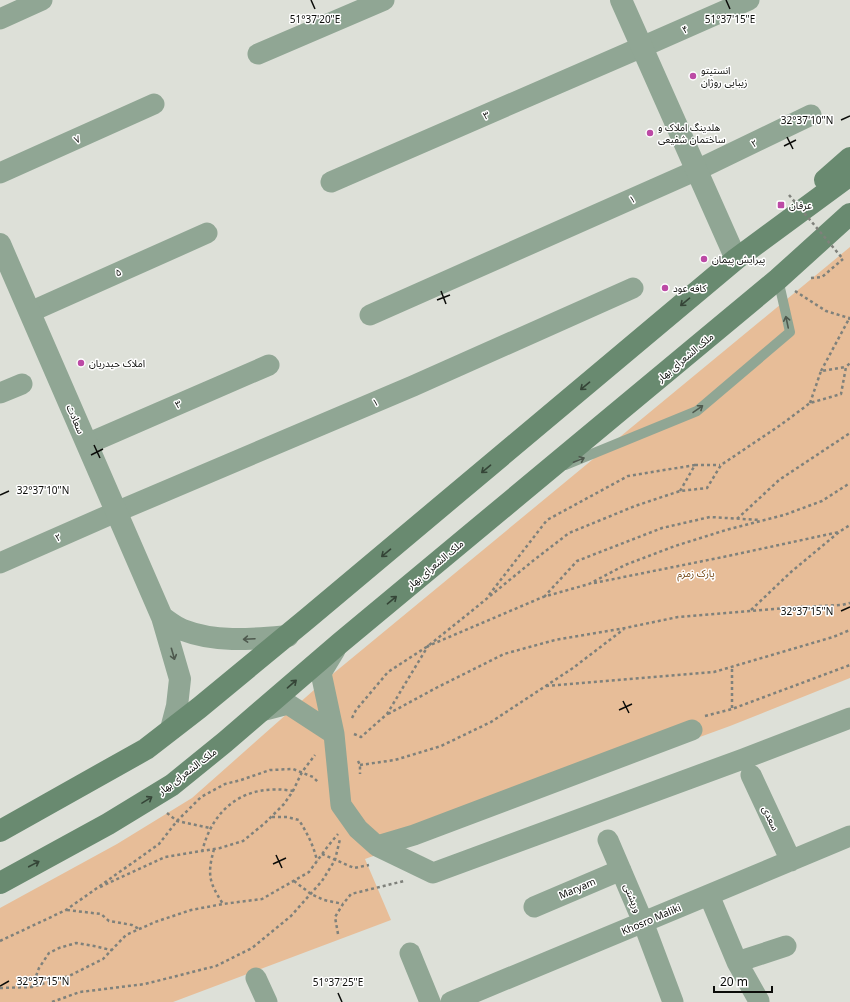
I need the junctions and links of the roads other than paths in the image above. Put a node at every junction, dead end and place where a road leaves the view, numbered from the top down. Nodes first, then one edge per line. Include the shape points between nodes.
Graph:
1 (42, 0) edge
2 (384, 0) edge
3 (621, 0) edge
4 (749, 0) edge
5 (0, 19) edge
6 (642, 47) junction
7 (258, 54) dead end
8 (154, 104) dead end
9 (811, 115) dead end
10 (850, 158) edge
11 (697, 170) junction
12 (0, 173) edge
13 (850, 176) edge
14 (331, 182) dead end
15 (850, 214) edge
16 (850, 228) edge
17 (207, 233) dead end
18 (0, 244) edge
19 (736, 259) junction
20 (778, 279) junction
21 (633, 288) dead end
22 (30, 312) junction
23 (370, 315) dead end
24 (269, 364) dead end
25 (22, 384) dead end
26 (0, 393) edge
27 (86, 444) junction
28 (543, 474) junction
29 (116, 512) junction
30 (0, 563) edge
31 (162, 617) junction
32 (288, 636) junction
33 (340, 643) junction
34 (261, 711) junction
35 (850, 718) edge
36 (172, 729) junction
37 (344, 730) junction
38 (692, 730) dead end
39 (751, 775) dead end
40 (0, 831) edge
41 (850, 836) edge
42 (608, 840) dead end
43 (377, 846) junction
44 (791, 861) junction
45 (621, 870) junction
46 (0, 883) edge
47 (709, 895) junction
48 (534, 907) dead end
49 (643, 922) junction
50 (786, 946) dead end
51 (410, 953) dead end
52 (737, 962) junction
53 (256, 978) dead end
54 (490, 995) edge
55 (759, 1001) dead end
56 (267, 1002) edge
57 (430, 1002) edge
58 (451, 1002) edge
59 (673, 1002) edge

1 - 5 street
2 - 7 street
3 - 6 street
4 - 6 street, ۴
6 - 11 street
6 - 14 street, ۳
8 - 12 street, ۷
9 - 11 street, ۲
10 - 19 main road
11 - 19 street
11 - 23 street, ۱
13 - 19 main road
15 - 20 main road, ملک الشعرای بهار
16 - 20 main road
17 - 22 street, ۵
18 - 22 street, سعادت
19 -> 32 main road
20 - 28 main road, ملک الشعرای بهار
28 -> 20 lane via 697,411 790,332
21 - 29 street, ۱ via 413,386
22 - 27 street, سعادت
24 - 27 street, ۳
25 - 26 street
27 - 29 street, سعادت
33 -> 28 main road, ملک الشعرای بهار
29 - 30 street, ۲
29 - 31 street, سعادت
32 -> 31 street via 244,639 205,637 181,630
31 -> 36 street, سعادت via 180,679 178,706
32 - 36 main road
34 -> 33 main road, ملک الشعرای بهار
33 - 37 street via 321,673
34 - 37 street via 288,704
46 -> 34 main road, ملک الشعرای بهار via 108,824 172,785
35 - 43 street via 433,873
36 - 40 main road via 146,749
37 - 43 street via 341,805 358,829
38 - 43 street via 414,835
39 - 44 street, سعدی
41 - 44 street, Khosro Maliki
42 - 45 street, ورپشتی
44 - 47 street, Khosro Maliki
45 - 48 street, Maryam
45 - 49 street, ورپشتی
47 - 49 street, Khosro Maliki
47 - 52 street
49 - 54 street, Khosro Maliki
49 - 59 street, ورپشتی
50 - 52 street
51 - 57 street
52 - 55 street
53 - 56 street
54 - 58 street, Khosro Maliki

